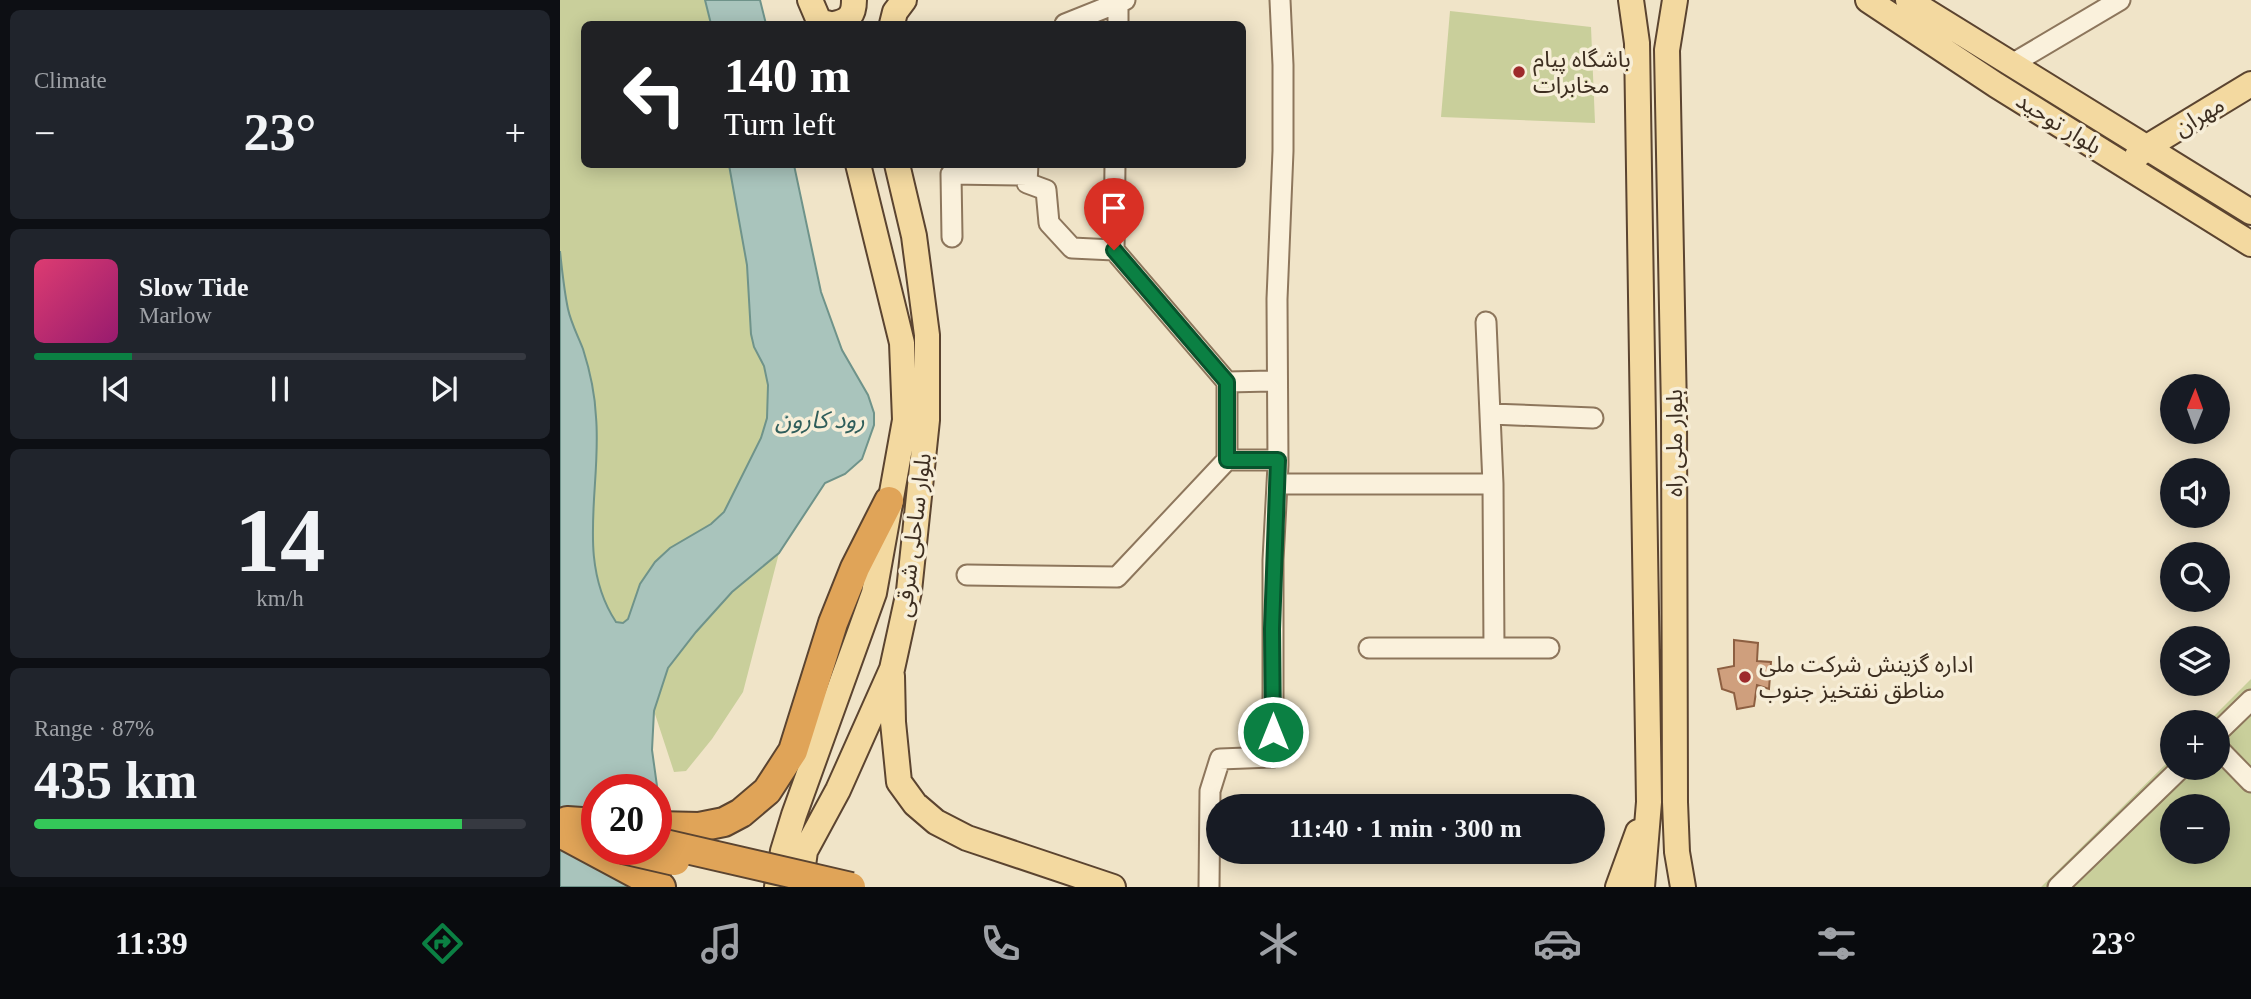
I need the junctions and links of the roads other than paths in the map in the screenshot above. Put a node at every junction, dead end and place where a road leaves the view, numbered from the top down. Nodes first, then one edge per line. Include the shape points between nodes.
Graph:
1 (904, 0) edge
2 (1280, 0) edge
3 (1631, 0) edge
4 (1675, 0) edge
5 (1868, 0) edge
6 (1908, 0) edge
7 (2120, 0) edge
8 (1122, 1) edge
9 (893, 21) edge
10 (1072, 21) edge
11 (1119, 21) edge
12 (2012, 64) junction
13 (2251, 84) edge
14 (2147, 148) junction
15 (2126, 165) junction
16 (859, 168) edge
17 (898, 168) edge
18 (1115, 168) edge
19 (1028, 170) edge
20 (2251, 212) edge
21 (952, 237) dead end
22 (2251, 244) edge
23 (1114, 250) junction
24 (1486, 322) dead end
25 (1278, 381) junction
26 (1227, 382) junction
27 (1645, 411) junction
28 (1674, 411) junction
29 (1491, 414) junction
30 (1593, 418) dead end
31 (1227, 460) junction
32 (1278, 460) junction
33 (1277, 484) junction
34 (1493, 484) junction
35 (889, 501) junction
36 (967, 575) dead end
37 (1369, 648) dead end
38 (1494, 648) junction
39 (1549, 648) dead end
40 (892, 669) junction
41 (2251, 700) edge
42 (2230, 720) edge
43 (2230, 760) edge
44 (2169, 780) edge
45 (2251, 782) edge
46 (1649, 802) junction
47 (581, 825) edge
48 (672, 826) edge
49 (563, 828) edge
50 (581, 828) edge
51 (581, 836) edge
52 (672, 846) edge
53 (672, 860) edge
54 (1208, 885) edge
55 (661, 887) edge
56 (777, 887) edge
57 (788, 887) edge
58 (800, 887) edge
59 (850, 887) edge
60 (1113, 887) edge
61 (1618, 887) edge
62 (1642, 887) edge
63 (1682, 887) edge
64 (2058, 887) edge

1 - 9 main road
2 - 25 street via 1283,151
3 - 27 main road, بلوار ملی راه via 1637,43
4 - 28 main road, بلوار ملی راه via 1667,50
5 - 15 main road, بلوار توحید
6 - 12 main road, بلوار توحید
7 - 12 street
8 - 10 street
8 - 11 street
12 - 14 main road, بلوار توحید
13 - 14 main road, مهران
14 - 15 main road, مهران
14 - 20 main road, بلوار توحید
15 - 22 main road, بلوار توحید
16 - 35 main road, بلوار ساحلی شرقی via 902,343 905,420
17 - 40 main road, بلوار ساحلی شرقی via 914,236 927,335 928,420 909,591
18 - 23 street
19 - 21 street via 951,174
19 - 23 street via 1027,183 1046,190 1049,223 1072,248
23 - 26 street
24 - 29 street
25 - 26 street
25 - 32 street
26 - 31 street
27 - 28 main road
27 - 46 main road, بلوار ملی راه
28 - 63 main road, بلوار ملی راه via 1675,802
29 - 30 street
29 - 34 street
31 - 32 street
31 - 36 street via 1117,578
32 - 33 street
33 - 34 street
33 - 54 street via 1273,757 1220,759 1210,791
34 - 38 street
35 - 48 highway via 833,623 793,751 767,791 724,822
35 - 56 main road, بلوار ساحلی شرقی via 874,593 794,815
37 - 38 street
38 - 39 street
40 - 58 main road, بلوار ساحلی شرقی via 805,852
40 - 60 main road via 899,782 915,804 936,822 967,838
41 - 42 street
43 - 45 street
44 - 64 street
46 - 61 main road
46 - 62 main road, بلوار ملی راه
47 - 49 highway
49 - 50 highway
49 - 51 highway
49 - 55 highway
52 - 59 highway, bridge
53 - 57 highway, bridge

